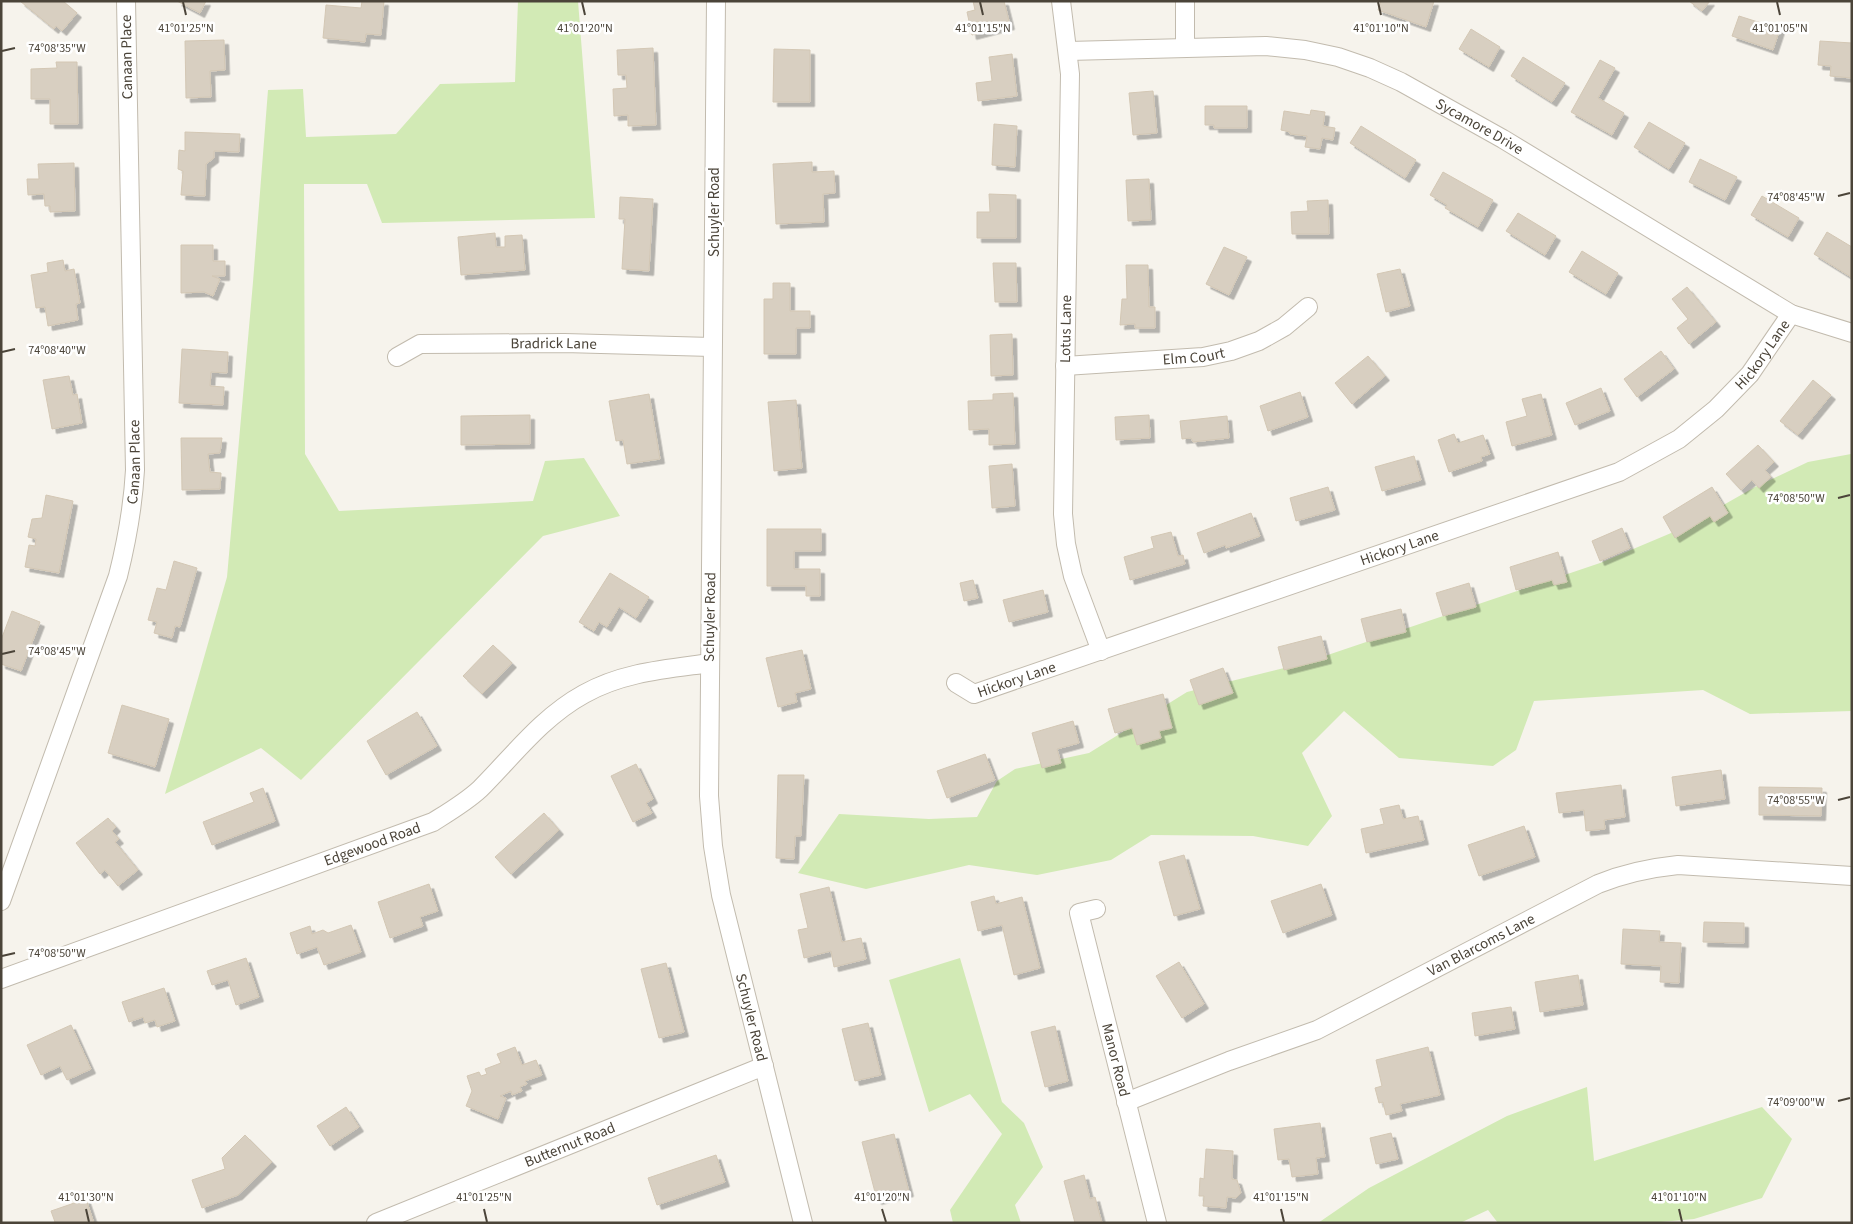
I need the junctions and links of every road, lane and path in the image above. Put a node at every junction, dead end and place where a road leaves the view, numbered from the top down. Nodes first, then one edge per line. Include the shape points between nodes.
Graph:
1 (126, 1) edge
2 (716, 1) edge
3 (1061, 1) edge
4 (1185, 1) edge
5 (1184, 47) junction
6 (1068, 51) junction
7 (1308, 307) dead end
8 (1791, 314) junction
9 (1852, 333) edge
10 (712, 346) junction
11 (397, 357) dead end
12 (1066, 366) junction
13 (1101, 651) junction
14 (710, 663) junction
15 (956, 684) dead end
16 (1852, 876) edge
17 (1, 900) edge
18 (1096, 909) dead end
19 (1, 979) edge
20 (764, 1066) junction
21 (1126, 1102) junction
22 (376, 1223) edge
23 (803, 1223) edge
24 (1156, 1223) edge

1 - 17 street, Canaan Place via 133,503 118,576
2 - 10 street, Schuyler Road
3 - 6 street, Lotus Lane
4 - 5 street
5 - 6 street, Sycamore Drive
5 - 8 street, Sycamore Drive via 1266,46 1305,50 1370,68 1503,139
6 - 12 street, Lotus Lane
7 - 12 street, Elm Court via 1284,327 1231,351 1203,357
8 - 9 street, Sycamore Drive
8 - 13 street, Hickory Lane via 1750,374 1716,409 1679,439 1619,472
10 - 11 street, Bradrick Lane via 420,344
10 - 14 street, Schuyler Road
12 - 13 street, Lotus Lane via 1063,514 1066,544 1073,576
13 - 15 street, Hickory Lane via 974,694
14 - 19 street, Edgewood Road via 636,674 584,694 544,723 479,790 433,822
14 - 20 street, Schuyler Road via 709,796 713,846 721,895
16 - 21 street, Van Blarcoms Lane via 1678,865 1623,874 1317,1030
18 - 21 street, Manor Road via 1079,913
20 - 22 street, Butternut Road
20 - 23 street, Schuyler Road
21 - 24 street, Manor Road

